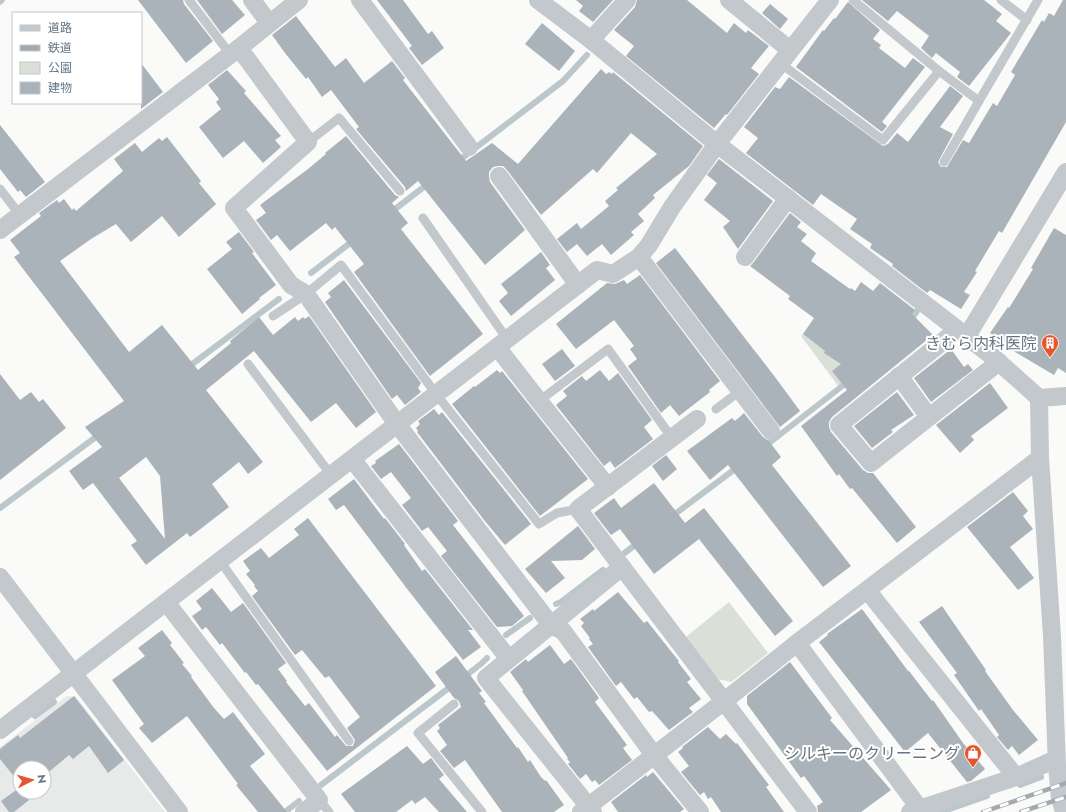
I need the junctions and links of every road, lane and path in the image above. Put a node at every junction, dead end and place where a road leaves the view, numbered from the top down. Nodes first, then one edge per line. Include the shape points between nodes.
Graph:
1 (189, 0) edge
2 (252, 0) edge
3 (299, 0) edge
4 (360, 0) edge
5 (538, 0) edge
6 (627, 0) edge
7 (729, 0) edge
8 (830, 0) edge
9 (853, 0) edge
10 (1001, 0) edge
11 (1038, 0) edge
12 (1027, 20) junction
13 (269, 23) junction
14 (592, 40) junction
15 (235, 51) junction
16 (785, 57) junction
17 (939, 71) junction
18 (979, 101) junction
19 (308, 142) junction
20 (717, 144) junction
21 (469, 147) dead end
22 (944, 162) dead end
23 (1066, 172) edge
24 (499, 176) dead end
25 (0, 189) edge
26 (400, 191) dead end
27 (788, 198) junction
28 (20, 215) junction
29 (423, 218) dead end
30 (0, 230) edge
31 (639, 257) junction
32 (745, 257) dead end
33 (578, 284) junction
34 (306, 294) junction
35 (274, 316) dead end
36 (962, 333) junction
37 (502, 343) junction
38 (999, 362) junction
39 (248, 364) dead end
40 (899, 376) junction
41 (740, 391) junction
42 (436, 394) junction
43 (1066, 396) edge
44 (1039, 398) junction
45 (539, 401) junction
46 (716, 408) dead end
47 (929, 417) junction
48 (697, 419) dead end
49 (396, 424) junction
50 (771, 431) dead end
51 (672, 438) junction
52 (1040, 458) junction
53 (352, 459) junction
54 (331, 475) junction
55 (608, 486) junction
56 (578, 509) junction
57 (220, 561) junction
58 (622, 567) junction
59 (0, 577) edge
60 (868, 590) junction
61 (166, 602) junction
62 (551, 626) junction
63 (1059, 636) edge
64 (797, 643) junction
65 (509, 659) junction
66 (73, 674) junction
67 (723, 702) junction
68 (454, 704) dead end
69 (0, 730) edge
70 (348, 741) dead end
71 (654, 755) junction
72 (1060, 763) edge
73 (1016, 777) junction
74 (324, 806) edge
75 (588, 810) edge
76 (915, 810) edge
77 (179, 812) edge
78 (304, 812) edge
79 (482, 812) edge
80 (700, 812) edge
81 (808, 812) edge
82 (1064, 812) edge

1 - 15 lane
2 - 13 street
3 - 13 street
4 - 21 street
5 - 14 street
6 - 14 street
7 - 16 street
8 - 16 street
9 - 17 lane
10 - 12 lane
11 - 12 lane
12 - 18 lane
13 - 15 street
14 - 20 street
15 - 19 street
15 - 28 street
16 - 17 lane via 883,140
16 - 20 street
17 - 18 lane
18 - 22 lane
19 - 26 lane via 339,118
19 - 34 street via 234,208 291,285
20 - 27 street
20 - 31 street
23 - 36 street
24 - 33 street
25 - 28 lane
27 - 32 street
27 - 36 street
28 - 30 street
29 - 37 lane
31 - 33 street via 613,274 597,270
31 - 41 street
33 - 37 street
34 - 35 lane
34 - 42 lane via 340,265
34 - 49 street
36 - 38 street
36 - 40 street
37 - 42 street
37 - 45 street
38 - 44 street
38 - 47 street
39 - 54 lane
40 - 47 street
40 - 47 street via 839,425 871,463
41 - 46 lane
41 - 50 street
42 - 49 street
42 - 56 lane via 539,524 557,513
43 - 44 street
44 - 52 street
45 - 51 lane via 608,349
45 - 55 street
48 - 51 street
49 - 53 street
49 - 62 street
51 - 55 street
52 - 60 street
52 - 63 street
53 - 54 street
53 - 65 street
54 - 57 street
55 - 56 street
56 - 58 street
57 - 61 street
57 - 70 lane
58 - 62 street
58 - 67 street
59 - 66 street
60 - 64 street
60 - 73 street
61 - 66 street
61 - 74 street
62 - 65 street
62 - 71 street via 563,631
63 - 72 street
64 - 67 street
64 - 76 street
65 - 75 street via 486,678
66 - 69 street
66 - 77 street
67 - 71 street
67 - 81 street
68 - 79 lane via 418,733
71 - 75 street
71 - 80 street
72 - 73 street
72 - 82 street via 1060,798
73 - 76 street
74 - 78 street

